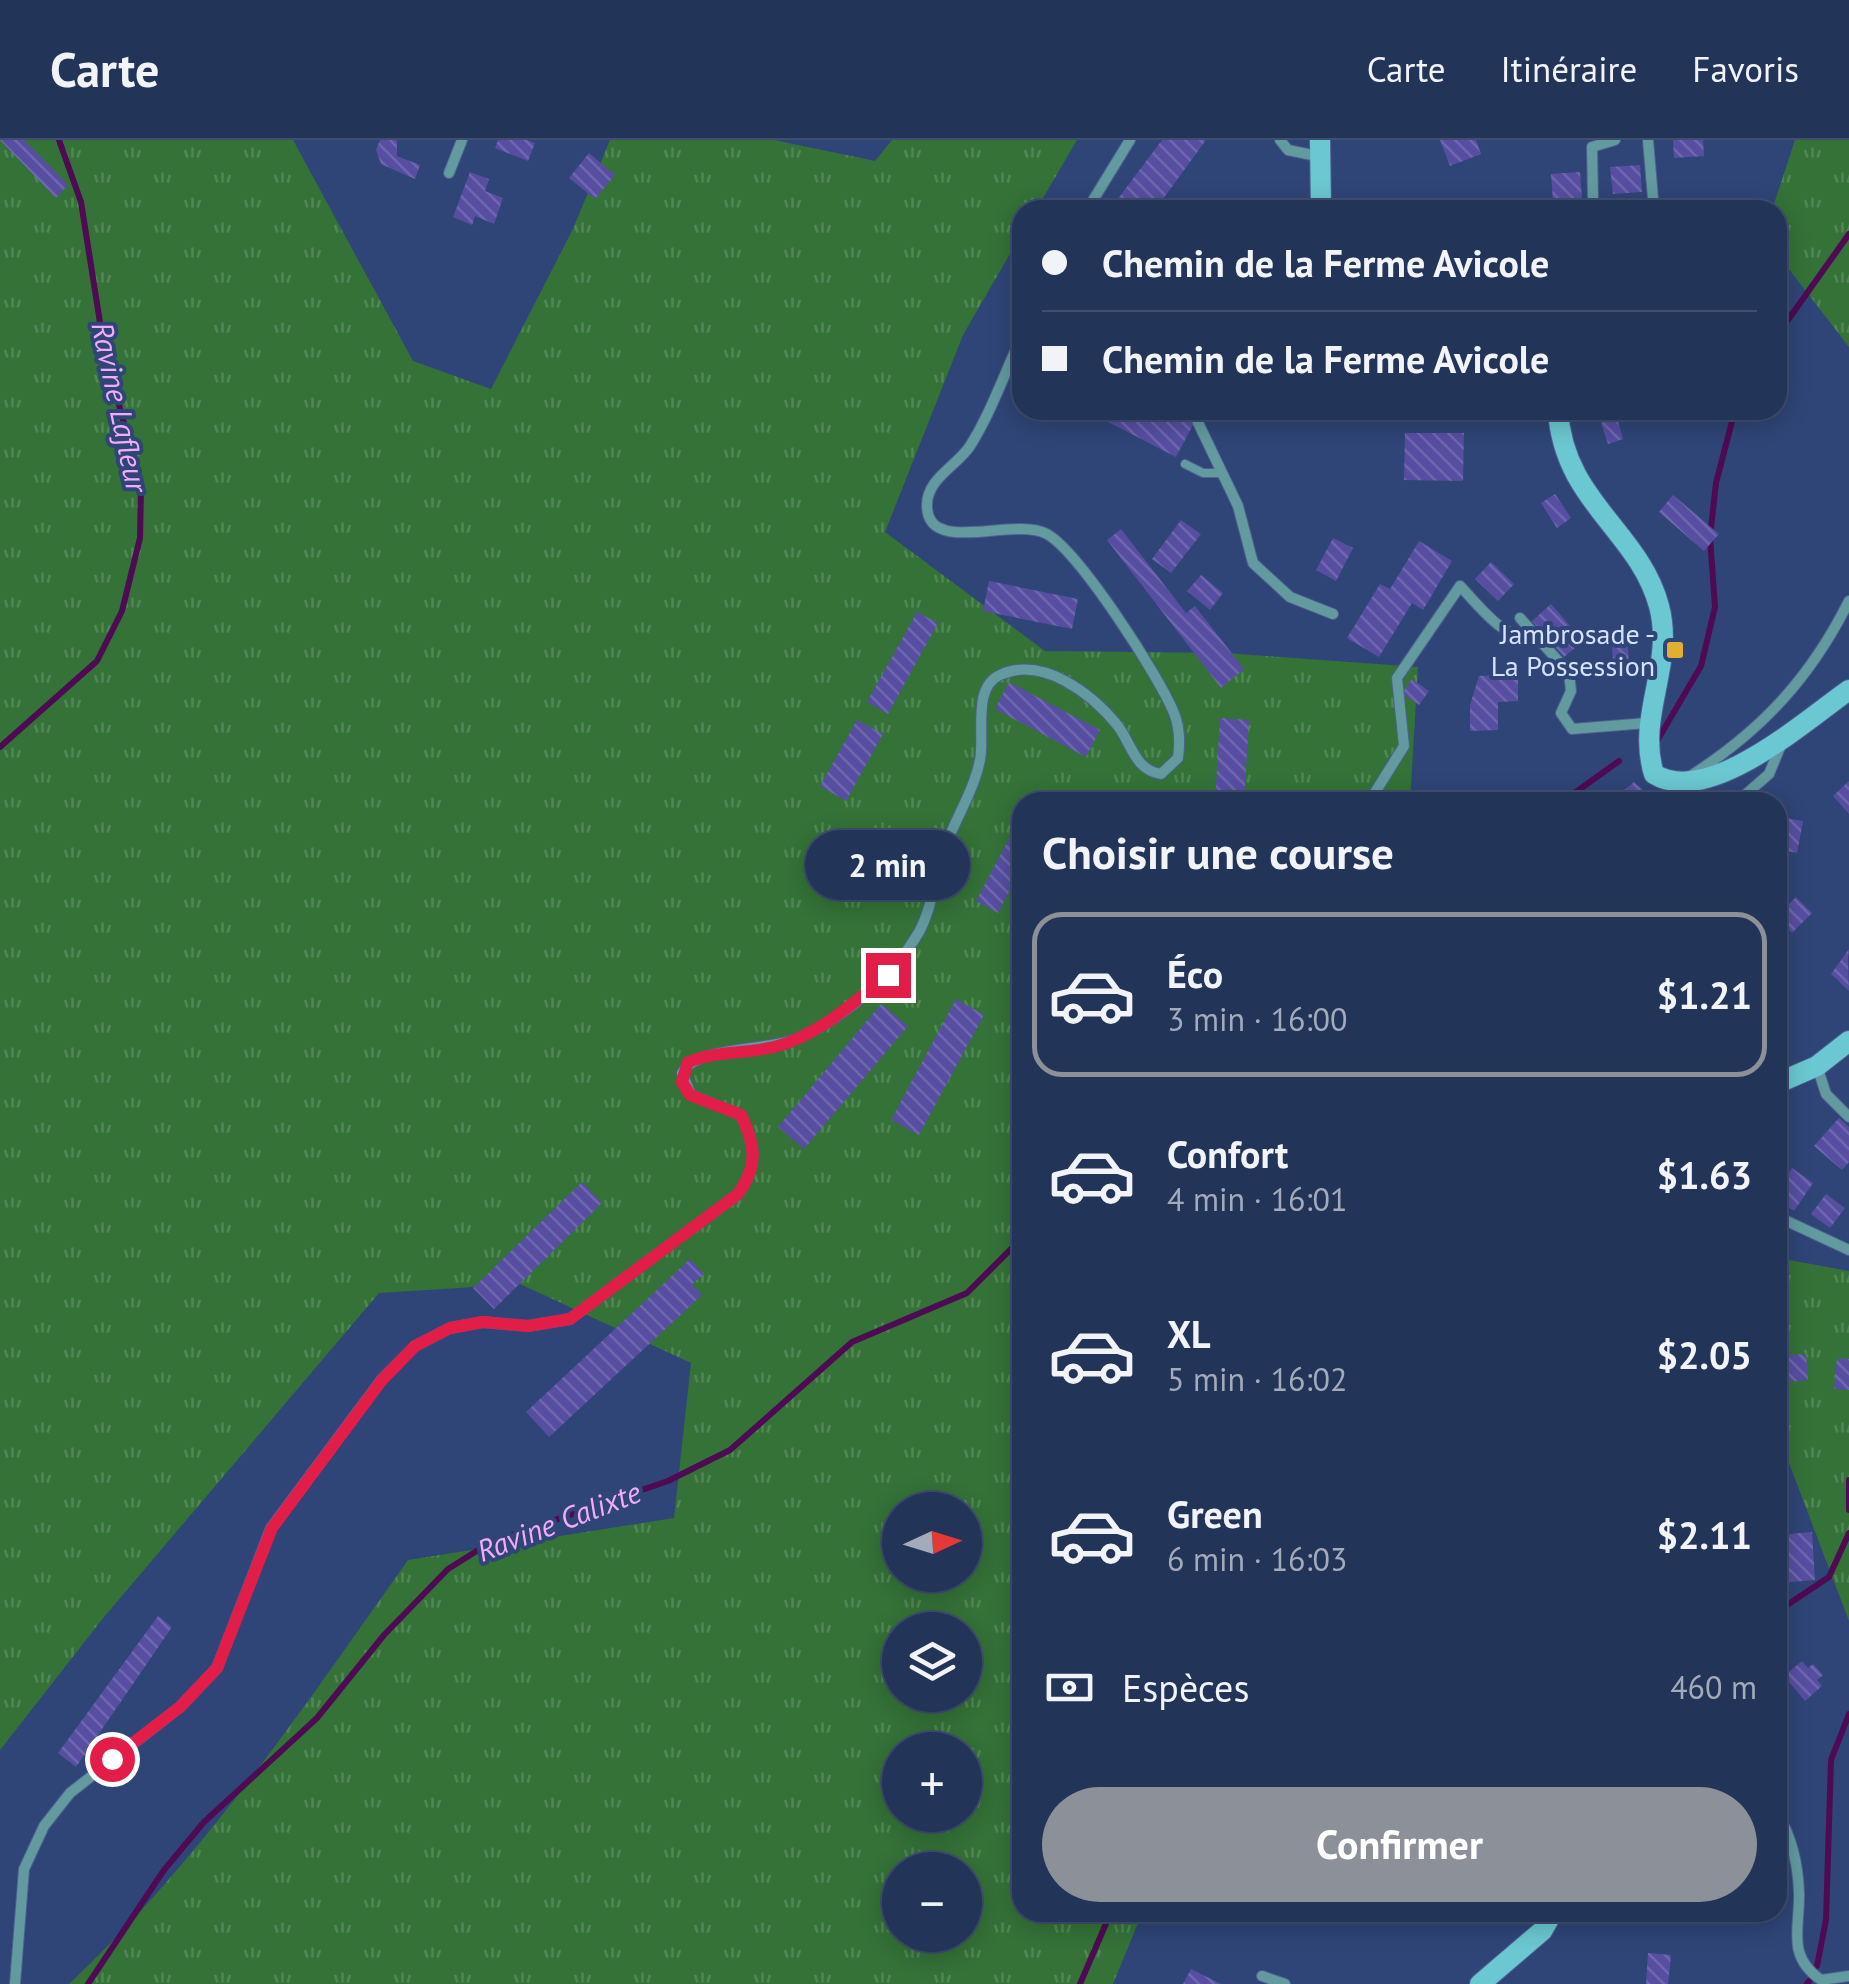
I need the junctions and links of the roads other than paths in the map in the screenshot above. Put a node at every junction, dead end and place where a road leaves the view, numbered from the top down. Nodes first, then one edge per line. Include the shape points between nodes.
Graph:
1 (462, 140) edge
2 (1130, 140) edge
3 (1280, 140) edge
4 (1614, 140) edge
5 (1648, 140) edge
6 (1319, 148) edge
7 (450, 173) dead end
8 (1593, 199) dead end
9 (1093, 200) edge
10 (1321, 200) edge
11 (1653, 200) edge
12 (1012, 357) edge
13 (1197, 420) edge
14 (1559, 420) edge
15 (1185, 464) dead end
16 (1224, 473) junction
17 (1849, 601) edge
18 (1334, 614) dead end
19 (1520, 618) dead end
20 (1540, 640) junction
21 (1849, 690) edge
22 (1647, 723) junction
23 (1784, 735) junction
24 (1683, 781) junction
25 (1375, 792) edge
26 (1748, 792) edge
27 (1849, 1042) edge
28 (1818, 1066) junction
29 (1787, 1079) edge
30 (1849, 1118) edge
31 (1787, 1221) edge
32 (1849, 1250) edge
33 (1787, 1835) edge
34 (1547, 1922) edge
35 (1262, 1976) dead end
36 (1849, 1976) edge
37 (15, 1984) edge
38 (1285, 1984) edge
39 (1480, 1984) edge

1 - 7 street
2 - 9 street
3 - 6 street via 1288,150
4 - 8 street via 1592,147
5 - 11 street
6 - 10 main road
12 - 37 street via 970,446 933,486 928,514 948,533 962,535 1028,527 1072,554 1162,688 1176,717 1178,758 1161,774 1142,767 1118,726 1063,678 1020,672 991,682 982,702 980,763 920,929 888,975 801,1037 704,1056 688,1062 682,1073 690,1095 741,1115 752,1137 752,1174 738,1194 570,1319 450,1328 415,1346 382,1380 272,1528 217,1668 180,1707 70,1793 44,1826 24,1869
13 - 16 street
14 - 22 main road via 1571,469 1658,602 1664,665
15 - 16 lane via 1202,474
16 - 18 street via 1261,575 1290,597
17 - 24 street via 1825,648 1766,720
19 - 20 street
20 - 22 street via 1572,681 1562,713 1572,730
20 - 25 street via 1505,633 1460,586 1397,678 1404,746
21 - 23 main road
22 - 24 main road via 1654,774
23 - 24 main road via 1741,766
23 - 26 street via 1769,774
27 - 28 main road
28 - 29 main road
28 - 30 street via 1826,1094
31 - 32 street
33 - 36 street via 1798,1872 1799,1959 1821,1980
34 - 39 main road
35 - 38 street

